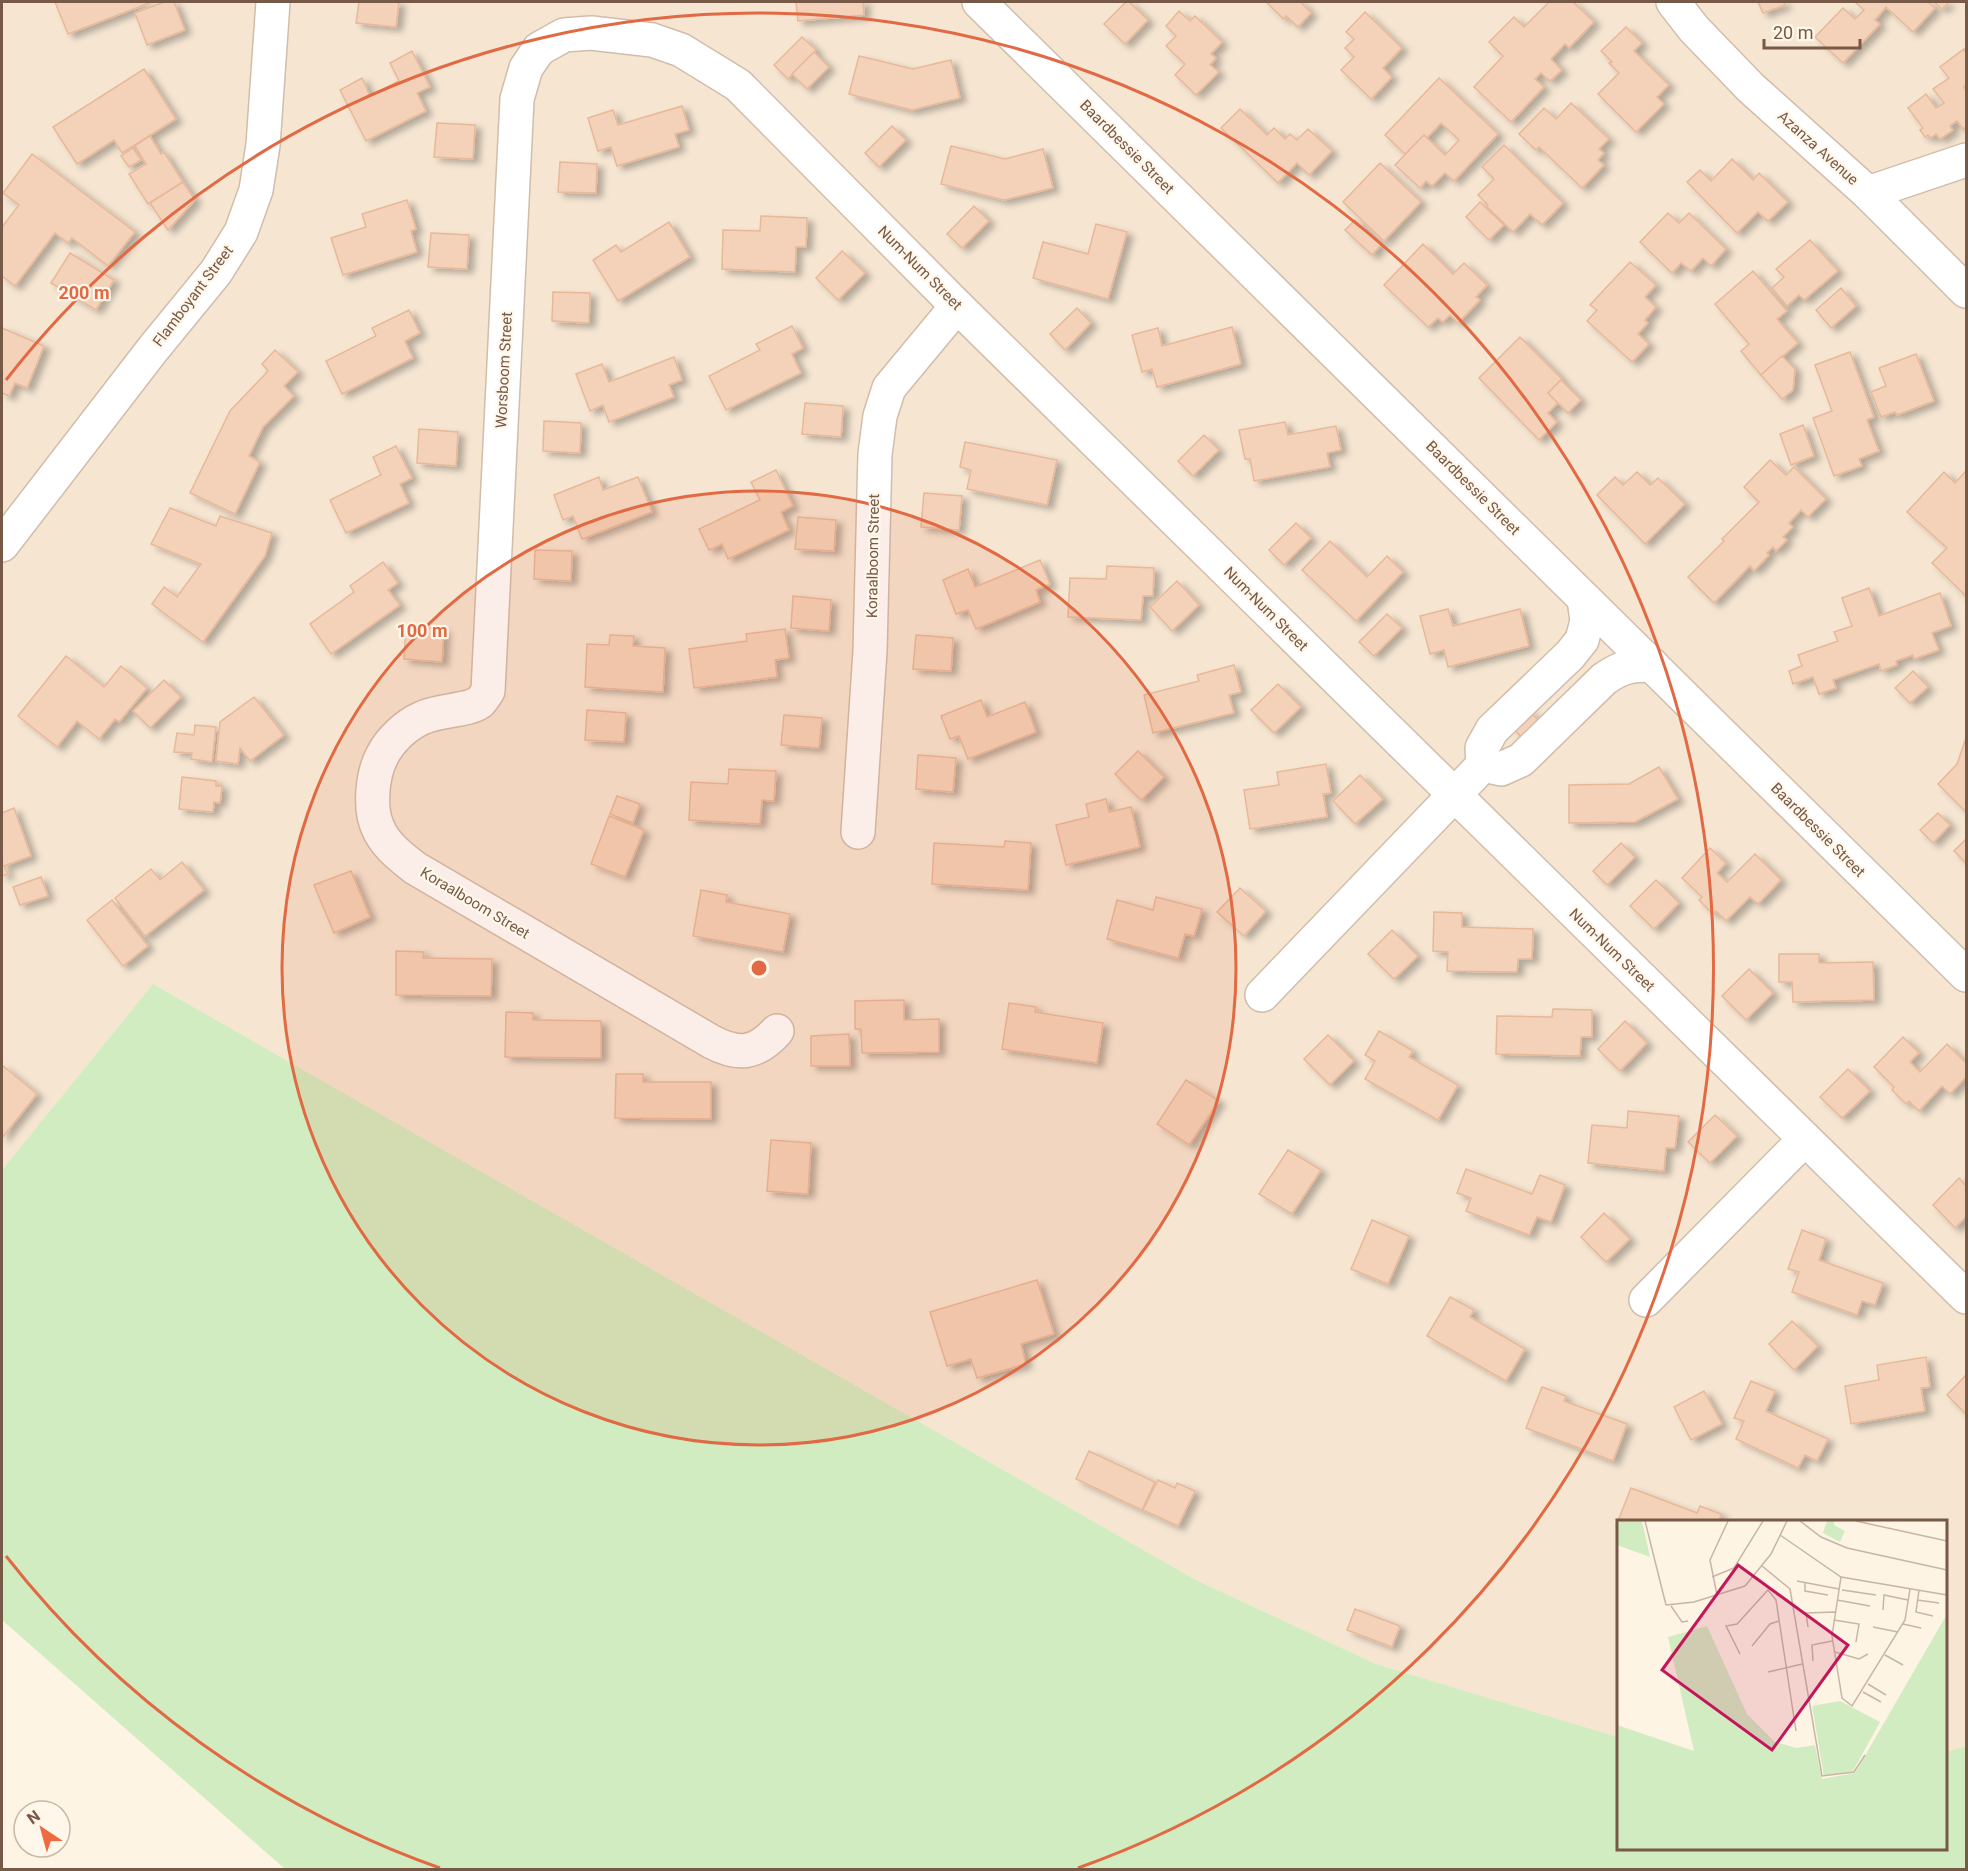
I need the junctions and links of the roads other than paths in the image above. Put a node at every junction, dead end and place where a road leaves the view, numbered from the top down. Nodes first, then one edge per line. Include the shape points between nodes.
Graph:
1 (273, 2) edge
2 (979, 2) edge
3 (1673, 2) edge
4 (526, 68) joint
5 (1966, 160) edge
6 (1868, 193) junction
7 (1966, 291) edge
8 (957, 306) junction
9 (4, 535) edge
10 (1584, 598) junction
11 (1652, 665) junction
12 (490, 672) joint
13 (1483, 765) junction
14 (1455, 796) junction
15 (858, 832) dead end
16 (1966, 975) edge
17 (1262, 994) dead end
18 (777, 1031) dead end
19 (1805, 1140) junction
20 (1966, 1297) edge
21 (1646, 1300) dead end

1 - 9 street, Flamboyant Street via 263,145 256,190 241,232 216,272
2 - 10 street, Baardbessie Street
3 - 6 street, Azanza Avenue via 1751,88
4 - 8 street, Num-Num Street via 539,49 564,35 591,33 652,40 681,50 738,86
4 - 12 street, Worsboom Street via 517,99
5 - 6 street
6 - 7 street, Azanza Avenue
8 - 14 street, Num-Num Street
8 - 15 street, Koraalboom Street via 889,388 880,416
10 - 11 street, Baardbessie Street
10 - 13 street via 1587,621 1582,640 1492,730 1482,748
11 - 13 street via 1634,665 1604,679 1521,760 1501,769
11 - 16 street, Baardbessie Street
12 - 18 street, Koraalboom Street via 488,691 479,702 421,718 399,733 382,755 372,801 373,818 396,853 415,868 728,1050 747,1051
13 - 14 street
14 - 17 street
14 - 19 street, Num-Num Street
19 - 20 street, Num-Num Street
19 - 21 street

